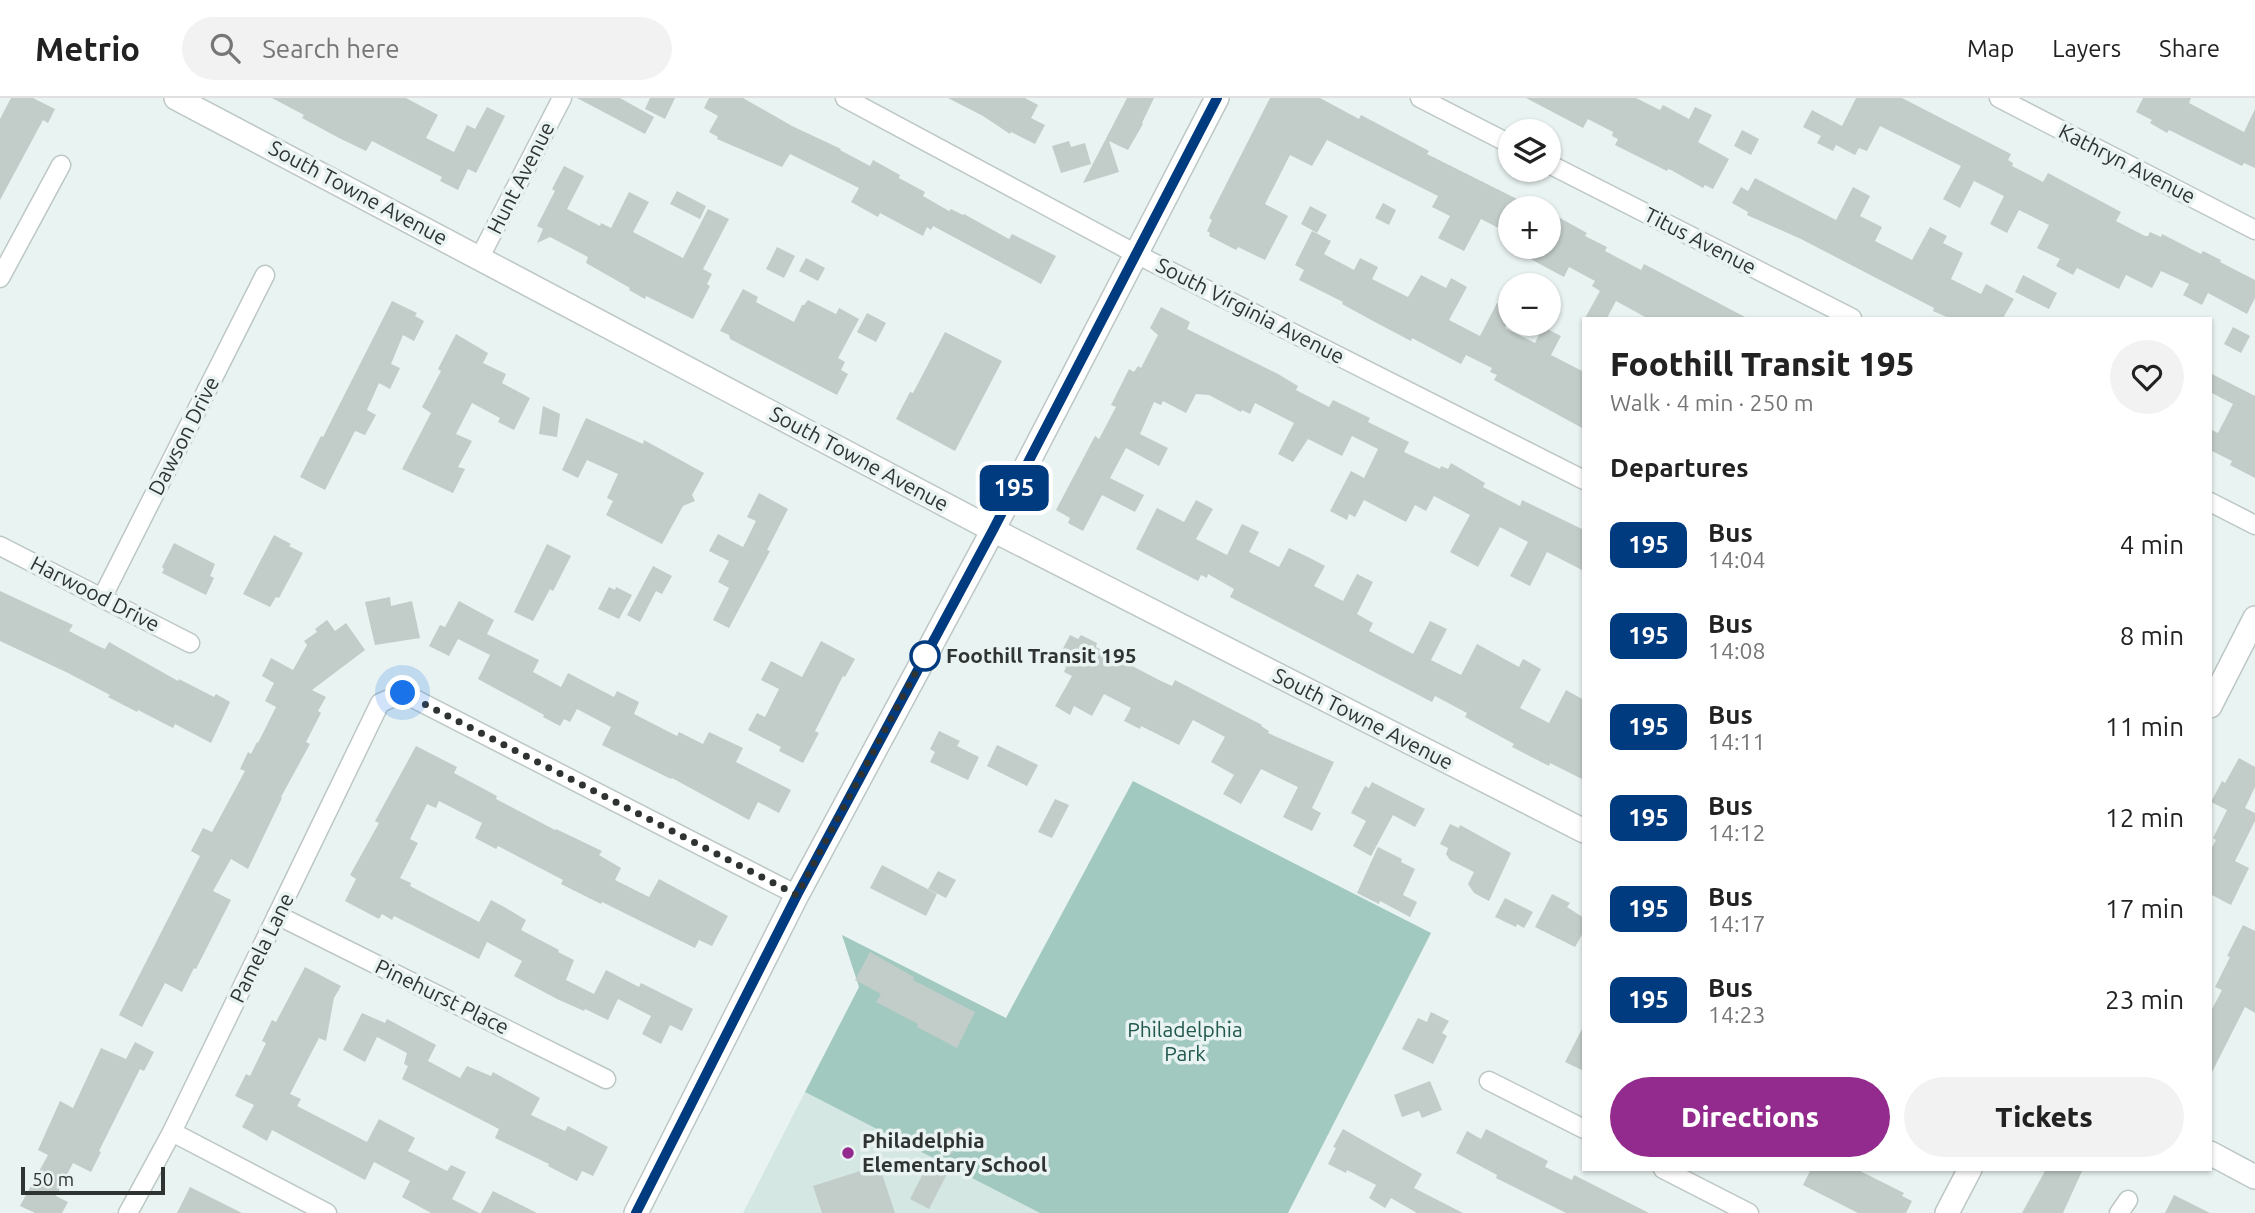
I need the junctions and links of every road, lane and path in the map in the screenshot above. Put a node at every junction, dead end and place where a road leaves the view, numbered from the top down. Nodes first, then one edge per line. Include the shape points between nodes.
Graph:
1 (176, 98) edge
2 (562, 98) edge
3 (845, 98) edge
4 (1217, 98) edge
5 (1420, 98) edge
6 (1999, 98) edge
7 (1498, 138) edge
8 (61, 165) dead end
9 (1561, 170) edge
10 (2255, 230) edge
11 (1136, 254) junction
12 (480, 257) junction
13 (265, 275) dead end
14 (0, 278) edge
15 (1850, 317) edge
16 (1582, 479) edge
17 (2212, 503) edge
18 (2255, 525) edge
19 (993, 530) junction
20 (0, 546) edge
21 (102, 598) junction
22 (2255, 618) edge
23 (190, 643) dead end
24 (2212, 701) edge
25 (1582, 830) edge
26 (797, 895) junction
27 (278, 915) junction
28 (606, 1079) dead end
29 (1489, 1081) dead end
30 (1582, 1128) edge
31 (172, 1132) junction
32 (2212, 1154) edge
33 (1666, 1171) edge
34 (1969, 1171) edge
35 (2255, 1177) edge
36 (128, 1213) edge
37 (327, 1213) edge
38 (636, 1213) edge
39 (1749, 1213) edge
40 (1947, 1213) edge

1 - 12 street, South Towne Avenue
2 - 12 street, Hunt Avenue
3 - 11 street, South Virginia Avenue
4 - 11 street
5 - 7 street
6 - 10 street, Kathryn Avenue
8 - 14 street
9 - 15 street, Titus Avenue
11 - 16 street, South Virginia Avenue
11 - 19 street
12 - 19 street, South Towne Avenue
13 - 21 street, Dawson Drive
17 - 18 street
19 - 25 street, South Towne Avenue
19 - 26 street
20 - 21 street, Harwood Drive
21 - 23 street, Harwood Drive
22 - 24 street
26 - 27 street, Pamela Lane via 403,693 380,703
26 - 38 street
27 - 28 street, Pinehurst Place
27 - 31 street, Pamela Lane
29 - 30 street
31 - 36 street, Pamela Lane
31 - 37 street
32 - 35 street
33 - 39 street
34 - 40 street

